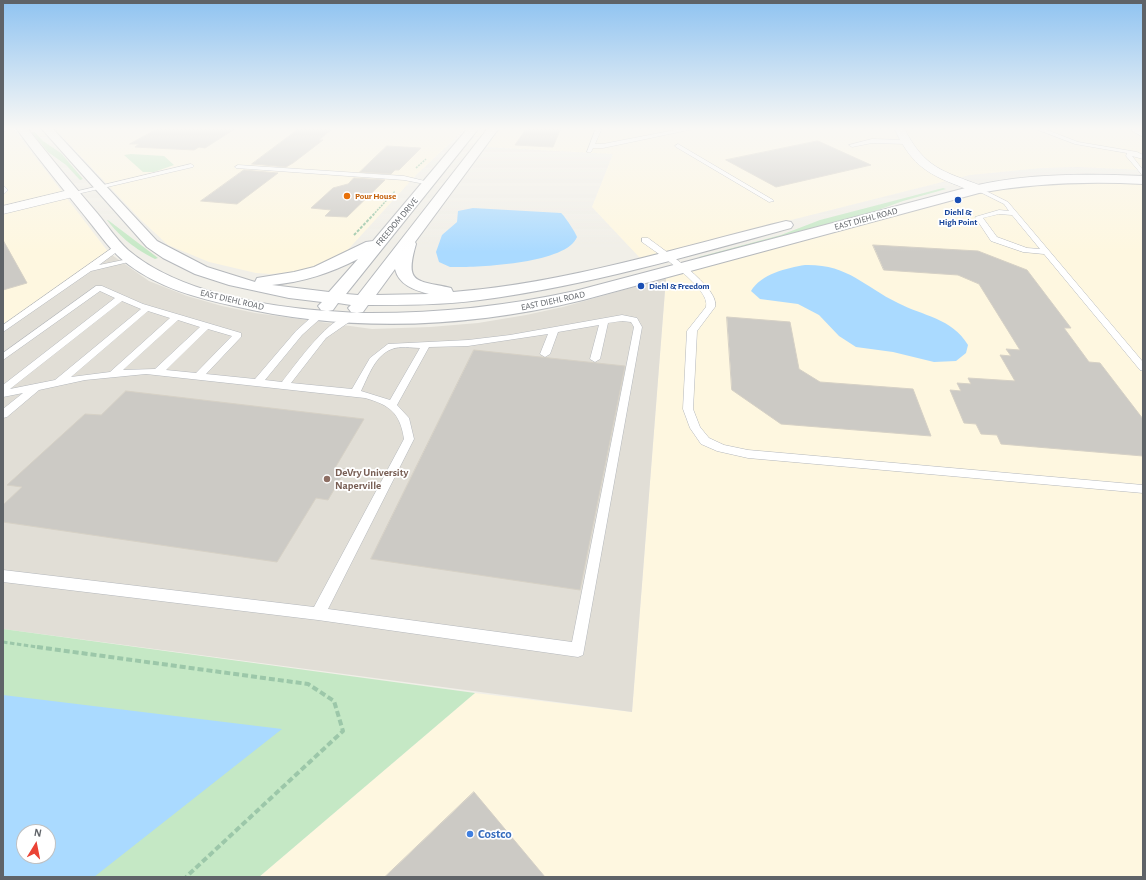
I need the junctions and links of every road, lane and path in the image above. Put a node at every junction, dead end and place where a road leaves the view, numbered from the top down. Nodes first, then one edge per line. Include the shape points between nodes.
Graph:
1 (53, 169) edge
2 (84, 169) edge
3 (178, 169) edge
4 (269, 169) edge
5 (442, 169) edge
6 (463, 169) edge
7 (717, 169) edge
8 (933, 169) edge
9 (1142, 175) edge
10 (404, 178) junction
11 (433, 180) junction
12 (957, 181) junction
13 (3, 187) edge
14 (100, 187) junction
15 (398, 187) dead end
16 (935, 187) dead end
17 (978, 189) junction
18 (3, 193) edge
19 (73, 193) junction
20 (771, 201) dead end
21 (3, 210) edge
22 (1014, 213) junction
23 (798, 222) dead end
24 (353, 236) dead end
25 (384, 237) junction
26 (411, 238) junction
27 (645, 240) dead end
28 (118, 248) junction
29 (1046, 252) junction
30 (666, 256) junction
31 (133, 260) junction
32 (681, 269) junction
33 (86, 271) junction
34 (240, 283) junction
35 (469, 296) junction
36 (121, 298) junction
37 (333, 298) junction
38 (363, 300) junction
39 (147, 308) junction
40 (319, 316) junction
41 (176, 317) junction
42 (349, 318) junction
43 (604, 321) junction
44 (206, 326) junction
45 (3, 329) edge
46 (554, 330) junction
47 (426, 345) junction
48 (545, 354) dead end
49 (3, 357) edge
50 (595, 359) dead end
51 (1143, 368) edge
52 (114, 373) junction
53 (157, 373) junction
54 (198, 377) junction
55 (58, 383) junction
56 (257, 383) junction
57 (284, 386) junction
58 (35, 387) junction
59 (3, 390) edge
60 (354, 393) junction
61 (3, 394) edge
62 (392, 405) junction
63 (3, 415) edge
64 (1143, 489) edge
65 (3, 576) edge
66 (318, 614) junction
67 (3, 642) edge
68 (186, 877) edge

1 - 19 street, EAST DIEHL ROAD
2 - 14 street, EAST DIEHL ROAD
3 - 14 lane
4 - 10 lane
5 - 11 street, FREEDOM DRIVE
6 - 26 street, FREEDOM DRIVE
7 - 20 lane
8 - 12 street
9 - 12 street via 1086,170 1032,171
9 - 17 street, EAST DIEHL ROAD via 1023,182
10 - 11 lane
10 - 11 lane
11 - 25 street, FREEDOM DRIVE
12 - 16 street
12 - 17 street
13 - 18 lane
14 - 19 lane
14 - 34 street, EAST DIEHL ROAD via 152,244 207,274
15 - 24 path
17 - 22 lane via 1006,204
17 - 32 street, EAST DIEHL ROAD
19 - 21 street
19 - 28 street, EAST DIEHL ROAD
22 - 29 lane
22 - 29 lane via 999,212 979,217 994,239 1026,250
23 - 30 street, EAST DIEHL ROAD
25 - 34 street via 340,263 313,274
25 - 37 street, FREEDOM DRIVE
26 - 35 street via 403,263 404,273 412,283 425,289
26 - 38 street, FREEDOM DRIVE
27 - 30 lane
28 - 31 street, EAST DIEHL ROAD
28 - 33 lane
29 - 51 lane
30 - 32 lane
30 - 35 street, EAST DIEHL ROAD via 549,285
31 - 33 lane
31 - 40 street, EAST DIEHL ROAD via 152,273 201,293 260,307
32 - 42 street, EAST DIEHL ROAD via 556,301 488,313 421,319
32 - 64 lane via 701,284 711,296 712,302 692,331 688,409 705,441 721,448 748,454
33 - 45 lane
34 - 37 street, EAST DIEHL ROAD via 307,296
35 - 38 street, EAST DIEHL ROAD via 434,300
36 - 39 lane
36 - 49 lane via 99,288
36 - 59 lane
37 - 38 street, EAST DIEHL ROAD
37 - 40 street, FREEDOM DRIVE
38 - 42 street, FREEDOM DRIVE
39 - 41 lane
39 - 55 lane
40 - 42 street, EAST DIEHL ROAD
40 - 56 lane
41 - 44 lane
41 - 52 lane
42 - 57 lane via 323,336
43 - 46 lane
43 - 50 lane
43 - 66 lane via 632,319 637,322 638,327 578,650
44 - 53 lane
44 - 54 lane via 238,335
46 - 47 lane via 496,340
46 - 48 lane
47 - 60 lane via 391,346 383,350 375,356
47 - 62 lane
52 - 53 lane
52 - 55 lane
53 - 54 lane
54 - 56 lane
55 - 58 lane
56 - 57 lane
57 - 60 lane
58 - 61 lane
58 - 63 lane
60 - 62 lane via 374,397
62 - 66 lane via 408,424 409,439
65 - 66 lane
67 - 68 path via 308,684 334,701 343,731

